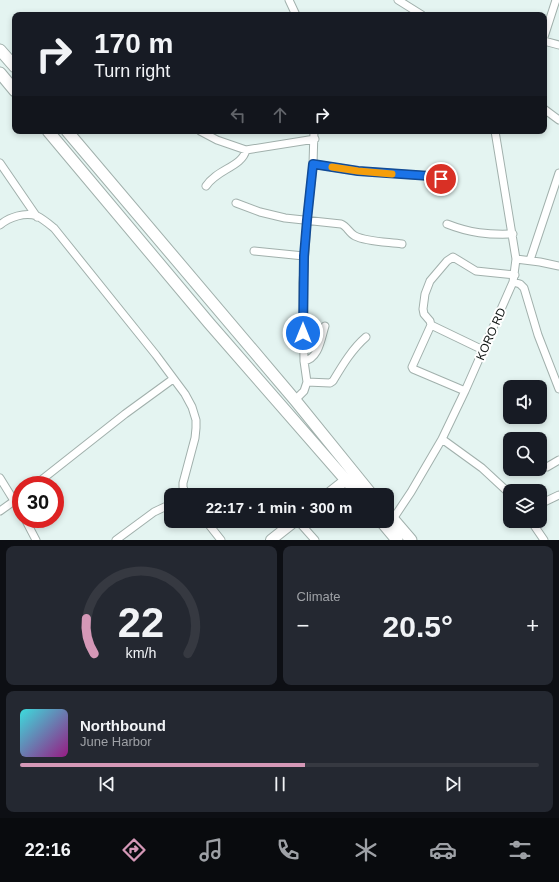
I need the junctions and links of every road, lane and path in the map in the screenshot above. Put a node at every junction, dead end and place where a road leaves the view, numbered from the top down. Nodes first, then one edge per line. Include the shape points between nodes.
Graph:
1 (290, 0) edge
2 (399, 0) edge
3 (556, 0) edge
4 (295, 12) edge
5 (417, 12) edge
6 (547, 28) edge
7 (547, 42) edge
8 (559, 45) edge
9 (0, 50) edge
10 (12, 64) edge
11 (0, 73) edge
12 (12, 87) edge
13 (547, 111) edge
14 (559, 120) edge
15 (50, 134) edge
16 (70, 134) edge
17 (206, 134) edge
18 (495, 134) edge
19 (315, 135) edge
20 (246, 150) junction
21 (0, 163) edge
22 (313, 164) junction
23 (559, 173) edge
24 (441, 179) dead end
25 (206, 186) dead end
26 (236, 203) dead end
27 (37, 216) junction
28 (307, 220) junction
29 (447, 224) dead end
30 (0, 226) edge
31 (513, 234) junction
32 (402, 244) dead end
33 (254, 251) dead end
34 (304, 256) junction
35 (516, 259) junction
36 (530, 260) junction
37 (559, 266) edge
38 (514, 278) junction
39 (432, 325) junction
40 (325, 326) dead end
41 (366, 338) dead end
42 (483, 350) junction
43 (304, 360) junction
44 (173, 379) junction
45 (307, 382) junction
46 (559, 388) edge
47 (465, 390) junction
48 (295, 400) junction
49 (442, 438) junction
50 (559, 460) edge
51 (547, 467) dead end
52 (46, 476) edge
53 (0, 478) edge
54 (346, 480) junction
55 (183, 488) edge
56 (336, 488) edge
57 (353, 488) edge
58 (366, 488) edge
59 (503, 488) edge
60 (12, 491) edge
61 (559, 495) edge
62 (547, 501) edge
63 (12, 502) edge
64 (164, 507) edge
65 (0, 511) edge
66 (394, 511) edge
67 (394, 521) edge
68 (30, 528) edge
69 (212, 528) edge
70 (286, 528) edge
71 (304, 528) edge
72 (387, 528) edge
73 (536, 528) edge
74 (36, 540) edge
75 (116, 540) edge
76 (221, 540) edge
77 (271, 540) edge
78 (315, 540) edge
79 (397, 540) edge
80 (411, 540) edge
81 (544, 540) edge

1 - 4 street
2 - 5 street
3 - 6 street
7 - 8 street
9 - 10 main road
11 - 12 main road
13 - 14 street
15 - 54 main road via 208,323
16 - 48 main road
17 - 20 street
18 - 31 street, KORO RD
19 - 20 street
19 - 22 street
20 - 25 street via 241,160 210,180
21 - 27 street
22 - 24 street
22 - 28 street
23 - 36 street
26 - 28 street via 285,218
27 - 30 street via 24,215
27 - 44 street via 61,235
28 - 32 street via 344,225 353,234 364,239
28 - 34 street
29 - 31 street via 467,231
31 - 35 street, KORO RD
33 - 34 street
34 - 43 street
35 - 36 street
35 - 38 street, KORO RD
36 - 37 street
38 - 39 street via 476,271 453,257 450,258 430,281 425,294 423,309
38 - 42 street, KORO RD
38 - 46 street via 524,288 538,335
39 - 42 street
39 - 47 street via 413,369
40 - 43 street via 315,355
41 - 45 street via 345,361 333,381
42 - 47 street, KORO RD
43 - 45 street
44 - 52 street
44 - 55 street via 188,401 196,420 195,438
45 - 48 street via 304,391
47 - 49 street, KORO RD
48 - 58 main road
49 - 59 street
49 - 66 street, KORO RD via 411,492
50 - 51 street
53 - 60 street
54 - 56 street
54 - 57 main road
61 - 62 street
63 - 65 street
64 - 75 street
67 - 80 main road
68 - 74 street
69 - 76 street
70 - 77 street
71 - 78 street
72 - 79 main road
73 - 81 street

